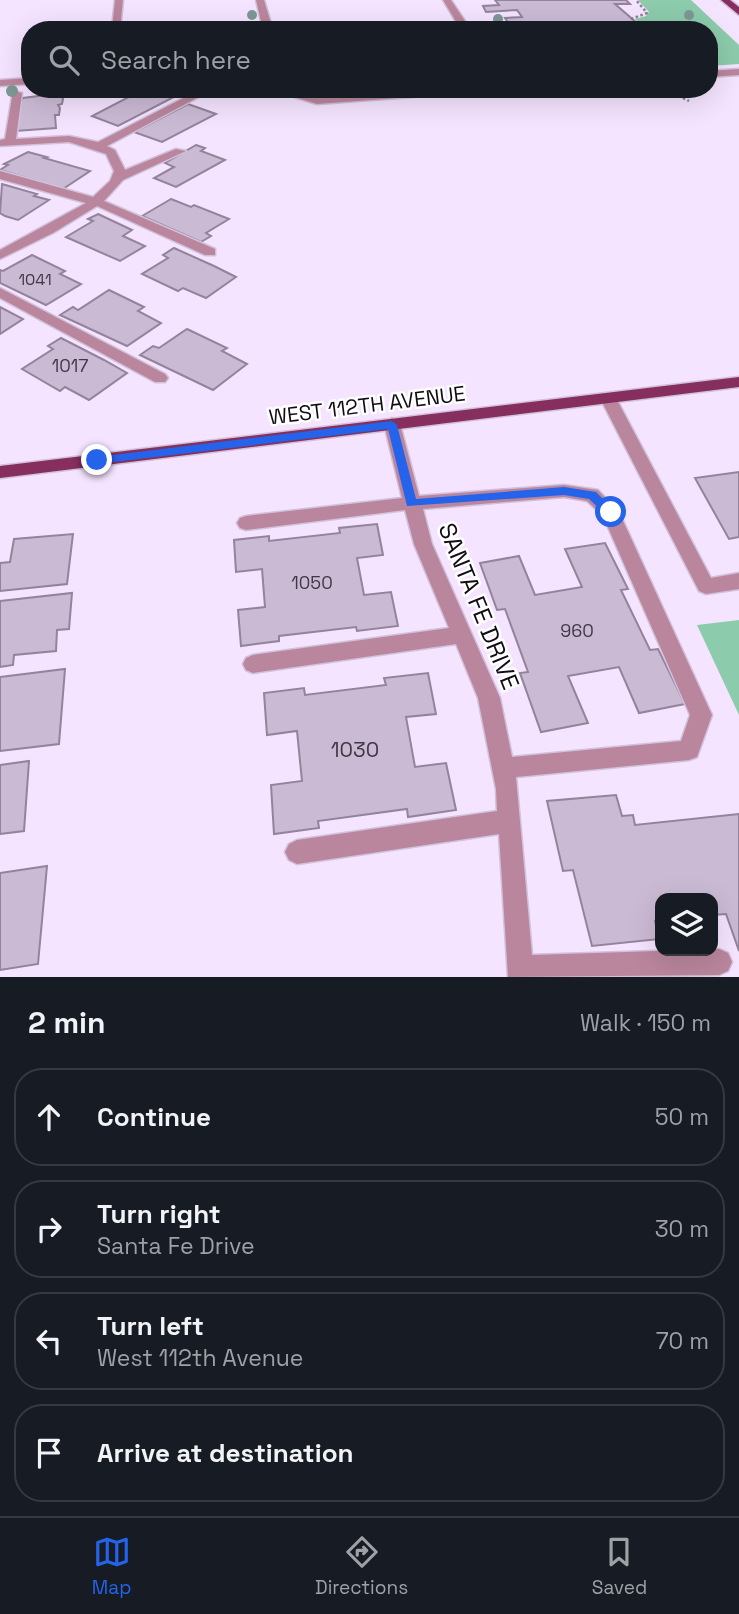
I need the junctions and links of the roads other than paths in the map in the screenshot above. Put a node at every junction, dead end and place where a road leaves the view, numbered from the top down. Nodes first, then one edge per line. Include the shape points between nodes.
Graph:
1 (118, 0) edge
2 (260, 0) edge
3 (447, 0) edge
4 (725, 0) edge
5 (739, 12) edge
6 (117, 21) edge
7 (266, 21) edge
8 (460, 21) edge
9 (739, 72) edge
10 (718, 73) edge
11 (21, 81) edge
12 (0, 83) edge
13 (17, 93) dead end
14 (193, 98) edge
15 (308, 98) edge
16 (358, 98) edge
17 (5, 143) edge
18 (99, 146) junction
19 (180, 151) dead end
20 (0, 175) edge
21 (120, 177) junction
22 (97, 202) junction
23 (210, 252) dead end
24 (0, 255) edge
25 (0, 292) edge
26 (160, 378) dead end
27 (739, 382) edge
28 (608, 398) junction
29 (392, 425) junction
30 (0, 472) edge
31 (411, 503) junction
32 (246, 523) dead end
33 (739, 581) edge
34 (462, 635) junction
35 (253, 664) dead end
36 (503, 768) junction
37 (509, 821) junction
38 (297, 852) dead end
39 (719, 962) dead end
40 (520, 973) edge

1 - 6 street
2 - 7 street
3 - 8 street
4 - 5 main road
9 - 10 street
11 - 12 street
13 - 17 street
14 - 18 street
15 - 16 street
17 - 18 street via 69,139
18 - 21 street via 117,159
19 - 21 street
20 - 22 street
21 - 22 street
22 - 23 street
22 - 24 street
25 - 26 street
27 - 28 main road, WEST 112TH AVENUE
28 - 29 main road, WEST 112TH AVENUE
28 - 33 street via 706,586
29 - 30 main road, WEST 112TH AVENUE
29 - 31 street, SANTA FE DRIVE
31 - 32 street
31 - 34 street, SANTA FE DRIVE via 423,544
31 - 36 street via 564,491 592,495 611,512 701,715 689,750
34 - 35 street
34 - 36 street, SANTA FE DRIVE via 489,698
36 - 37 street, SANTA FE DRIVE
37 - 38 street
37 - 40 street, SANTA FE DRIVE
39 - 40 street

